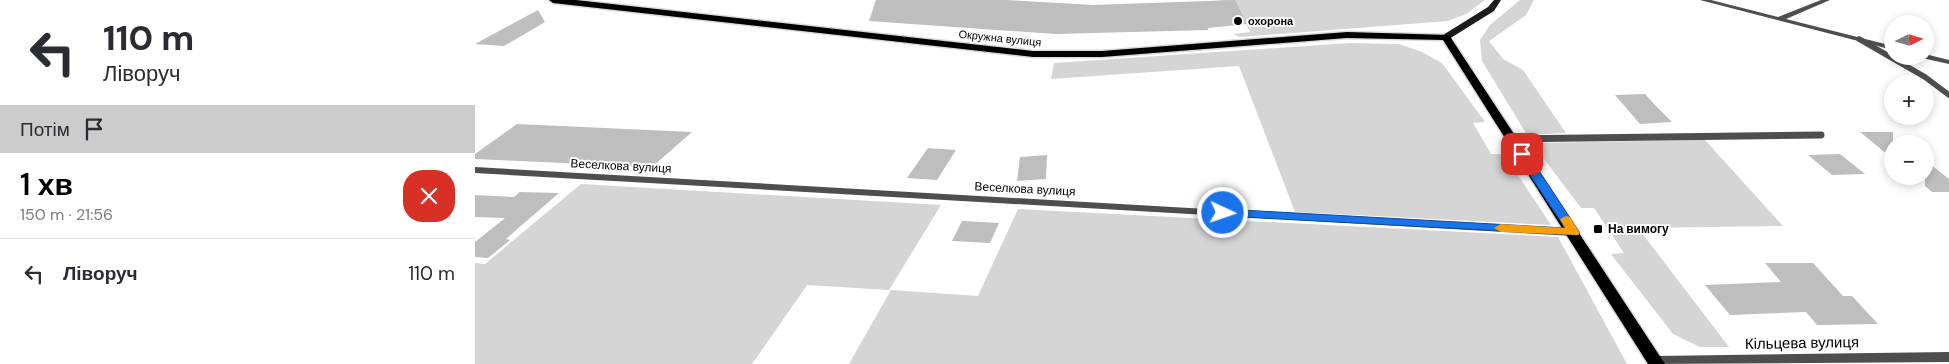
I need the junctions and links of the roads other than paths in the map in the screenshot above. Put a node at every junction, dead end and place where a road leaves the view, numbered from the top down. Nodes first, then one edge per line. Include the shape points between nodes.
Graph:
1 (553, 0) edge
2 (1498, 0) edge
3 (1703, 0) edge
4 (1827, 0) edge
5 (1779, 19) junction
6 (1446, 37) junction
7 (1859, 39) junction
8 (1884, 46) edge
9 (1934, 58) edge
10 (1949, 62) edge
11 (1949, 95) edge
12 (1821, 135) dead end
13 (1512, 139) junction
14 (475, 170) edge
15 (1574, 233) junction
16 (1949, 357) edge
17 (1656, 362) edge

1 - 6 main road, Окружна вулиця via 1033,54 1103,54 1347,36
2 - 6 street via 1491,9
3 - 5 street
4 - 5 street
5 - 7 street
6 - 13 main road
7 - 8 street
7 - 11 lane via 1925,76
9 - 10 street
12 - 13 lane
13 - 15 main road
14 - 15 street, Веселкова вулиця
15 - 17 main road
16 - 17 street, Кільцева вулиця

